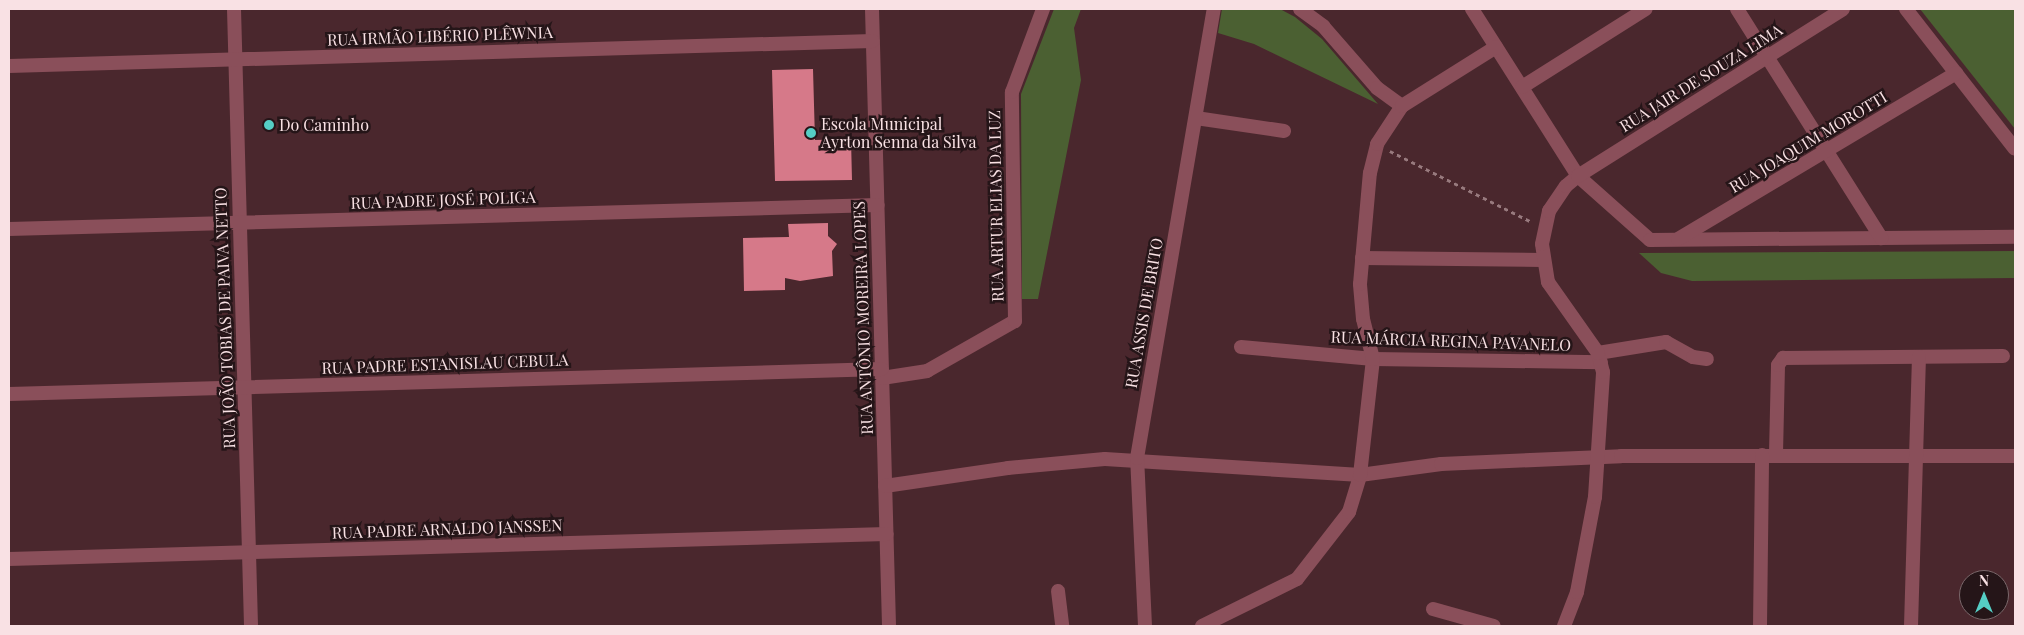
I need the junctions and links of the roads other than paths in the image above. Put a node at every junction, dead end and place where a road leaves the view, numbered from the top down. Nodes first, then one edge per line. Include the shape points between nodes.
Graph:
1 (234, 9) edge
2 (872, 9) edge
3 (1043, 9) edge
4 (1214, 9) edge
5 (1300, 9) edge
6 (1472, 9) edge
7 (1646, 9) edge
8 (1737, 9) edge
9 (1842, 9) edge
10 (1906, 9) edge
11 (873, 41) junction
12 (1496, 47) junction
13 (1767, 56) junction
14 (236, 59) junction
15 (9, 66) edge
16 (1956, 73) junction
17 (1522, 88) junction
18 (1402, 106) junction
19 (1196, 118) junction
20 (1284, 131) dead end
21 (2015, 149) edge
22 (1827, 151) junction
23 (1578, 176) junction
24 (878, 205) junction
25 (240, 223) junction
26 (9, 229) edge
27 (2015, 237) edge
28 (1881, 238) junction
29 (1677, 240) junction
30 (1362, 258) junction
31 (1542, 260) junction
32 (1241, 347) dead end
33 (2003, 356) dead end
34 (1599, 357) junction
35 (1919, 357) junction
36 (1373, 359) junction
37 (1707, 359) dead end
38 (882, 373) junction
39 (244, 387) junction
40 (9, 394) edge
41 (1776, 454) junction
42 (1762, 455) junction
43 (1917, 456) junction
44 (2015, 456) edge
45 (1136, 458) junction
46 (1599, 458) junction
47 (1360, 475) junction
48 (885, 486) junction
49 (887, 534) junction
50 (249, 552) junction
51 (9, 559) edge
52 (1058, 592) dead end
53 (1433, 610) dead end
54 (251, 626) edge
55 (889, 626) edge
56 (1062, 626) edge
57 (1145, 626) edge
58 (1202, 626) edge
59 (1494, 626) edge
60 (1564, 626) edge
61 (1760, 626) edge
62 (1911, 626) edge

1 - 14 street, RUA JOÃO TOBIAS DE PAIVA NETTO
2 - 11 street, RUA ANTÔNIO MOREIRA LOPES
3 - 38 street, RUA ARTUR ELIAS DA LUZ via 1012,92 1015,320 926,371
4 - 19 street, RUA ASSIS DE BRITO
5 - 18 street via 1328,30 1377,88
6 - 12 street
7 - 17 street
8 - 13 street
9 - 13 street, RUA JAIR DE SOUZA LIMA
10 - 16 street
11 - 14 street, RUA IRMÃO LIBÉRIO PLÊWNIA
11 - 24 street, RUA ANTÔNIO MOREIRA LOPES
12 - 17 street
12 - 18 street
13 - 22 street
13 - 23 street, RUA JAIR DE SOUZA LIMA
14 - 15 street, RUA IRMÃO LIBÉRIO PLÊWNIA
14 - 25 street, RUA JOÃO TOBIAS DE PAIVA NETTO
16 - 21 street
16 - 22 street, RUA JOAQUIM MOROTTI
17 - 23 street
18 - 30 street via 1377,144
19 - 20 street
19 - 45 street, RUA ASSIS DE BRITO
22 - 28 street
22 - 29 street, RUA JOAQUIM MOROTTI
23 - 29 street via 1650,240
23 - 31 street, RUA JAIR DE SOUZA LIMA via 1557,196 1544,228
24 - 25 street, RUA PADRE JOSÉ POLIGA
24 - 38 street, RUA ANTÔNIO MOREIRA LOPES
25 - 26 street, RUA PADRE JOSÉ POLIGA
25 - 39 street, RUA JOÃO TOBIAS DE PAIVA NETTO
27 - 28 street
28 - 29 street
30 - 31 street
30 - 36 street via 1361,301
31 - 34 street via 1554,294
32 - 36 street, RUA MÁRCIA REGINA PAVANELO
33 - 35 street
34 - 36 street, RUA MÁRCIA REGINA PAVANELO
34 - 37 street, RUA MÁRCIA REGINA PAVANELO via 1666,342 1693,357
34 - 46 street
35 - 41 street via 1783,358 1778,365
35 - 43 street
36 - 47 street
38 - 39 street, RUA PADRE ESTANISLAU CEBULA
38 - 48 street, RUA ANTÔNIO MOREIRA LOPES
39 - 40 street, RUA PADRE ESTANISLAU CEBULA
39 - 50 street, RUA JOÃO TOBIAS DE PAIVA NETTO
41 - 42 street
41 - 43 street
42 - 46 street
42 - 61 street
43 - 44 street
43 - 62 street
45 - 47 street
45 - 48 street via 1034,465
45 - 57 street, RUA ASSIS DE BRITO
46 - 47 street via 1441,464
46 - 60 street via 1582,572
47 - 58 street via 1350,512 1306,572
48 - 49 street, RUA ANTÔNIO MOREIRA LOPES
49 - 50 street, RUA PADRE ARNALDO JANSSEN
49 - 55 street, RUA ANTÔNIO MOREIRA LOPES
50 - 51 street, RUA PADRE ARNALDO JANSSEN
50 - 54 street, RUA JOÃO TOBIAS DE PAIVA NETTO
52 - 56 street
53 - 59 street

